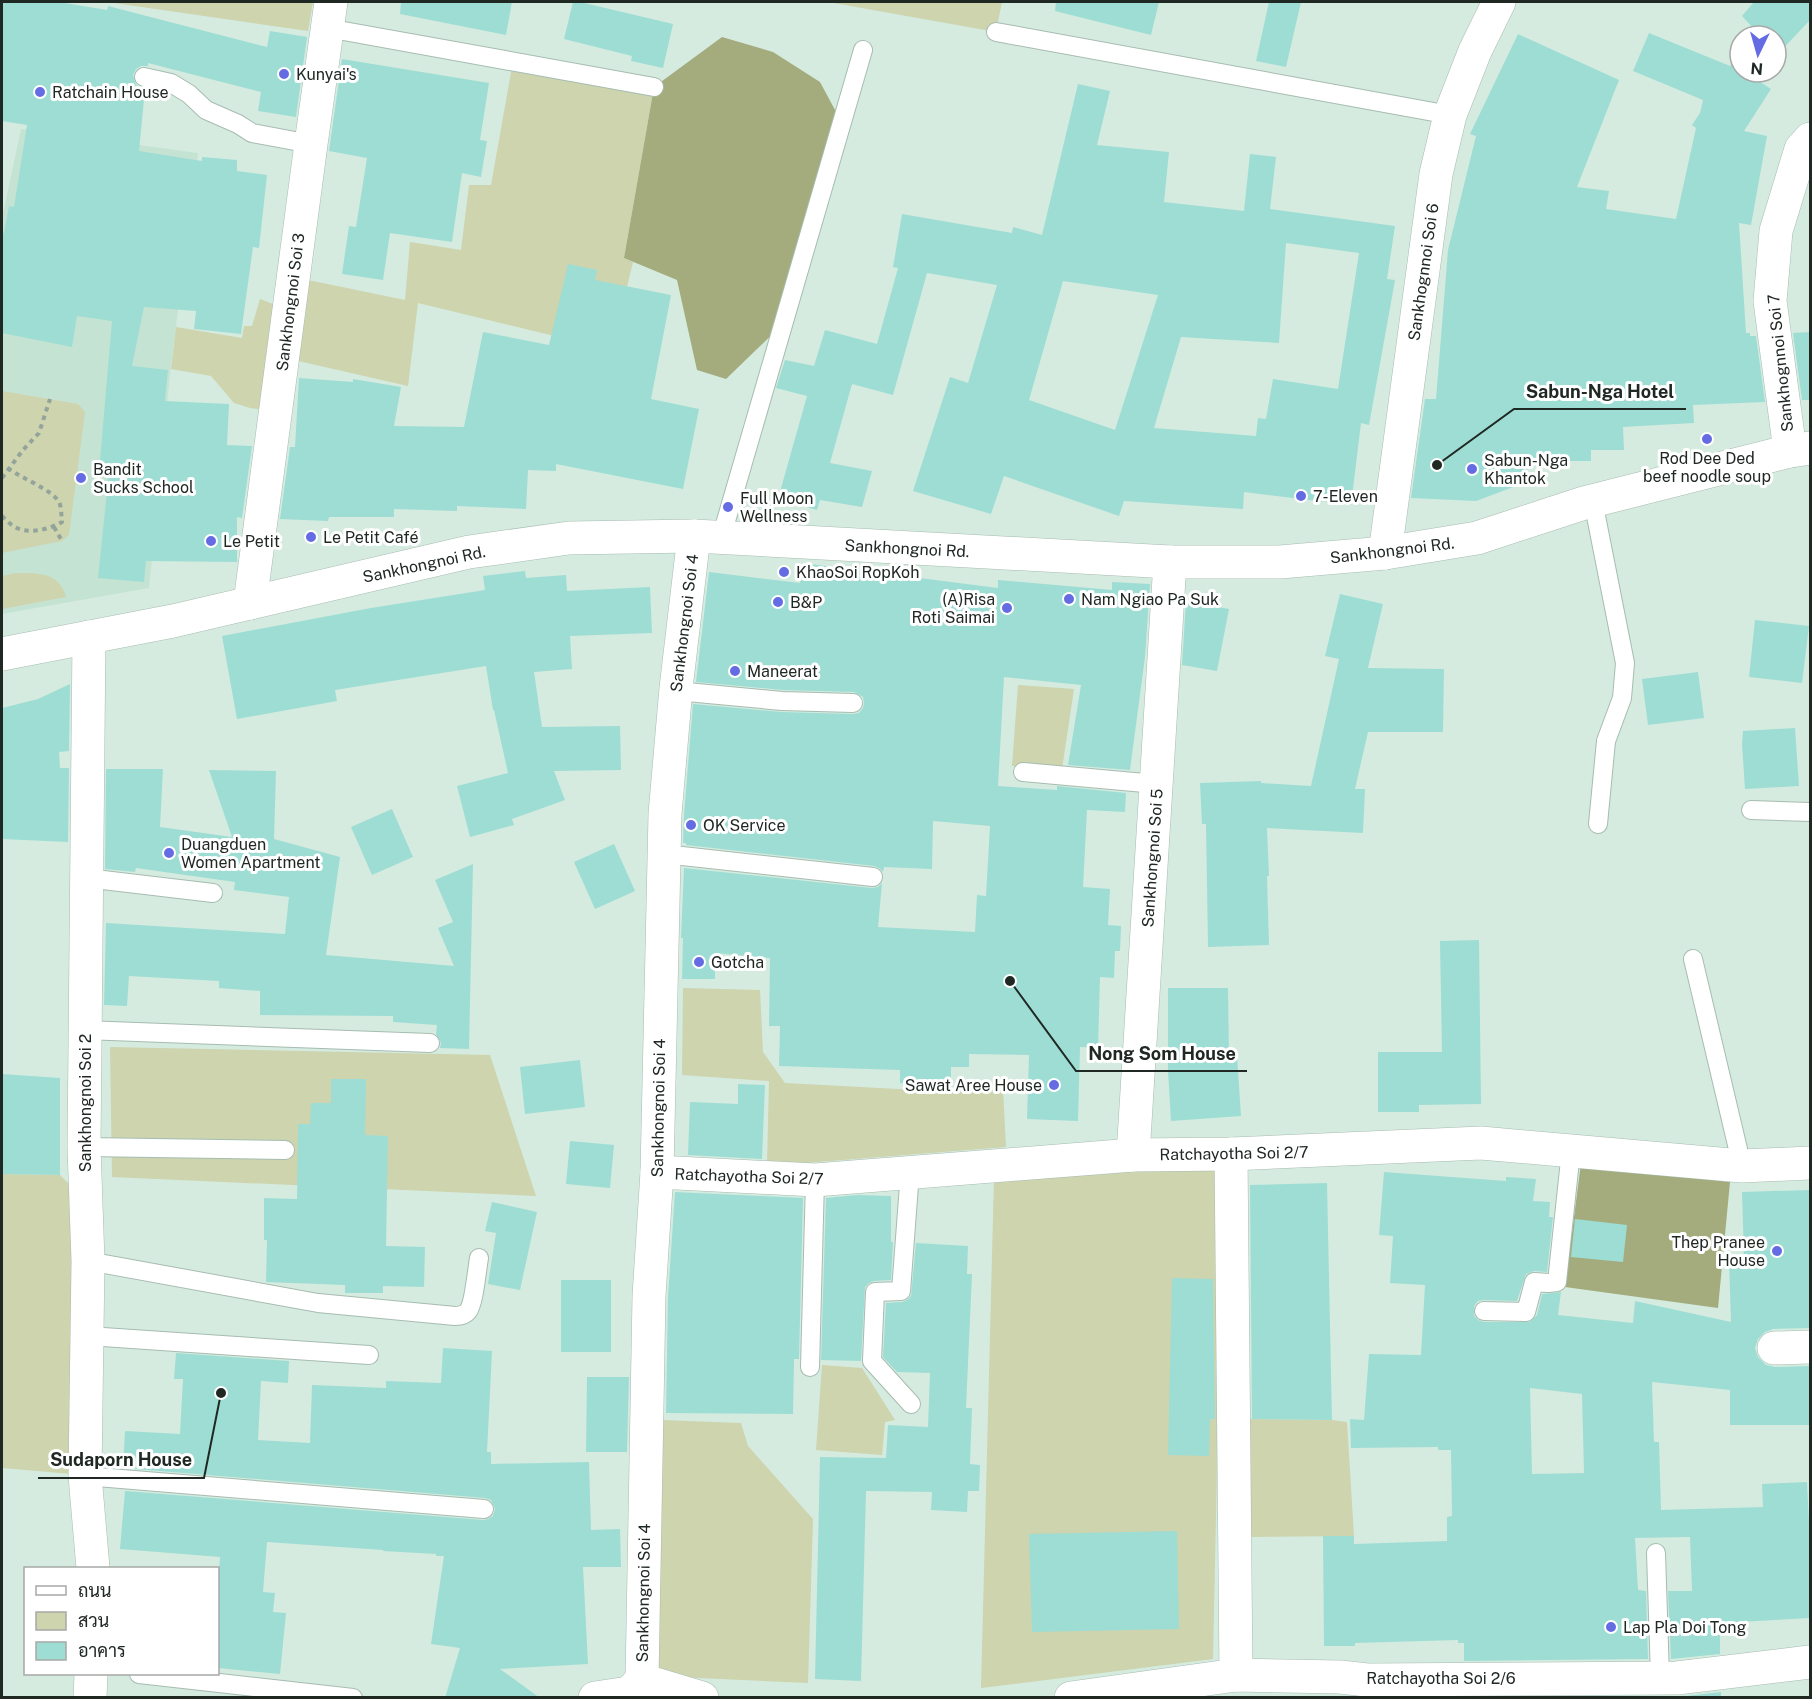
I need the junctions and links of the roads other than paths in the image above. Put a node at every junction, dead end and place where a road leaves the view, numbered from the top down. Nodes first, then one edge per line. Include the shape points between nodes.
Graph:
1 (1499, 2) edge
2 (329, 15) edge
3 (996, 32) dead end
4 (863, 50) dead end
5 (144, 77) dead end
6 (654, 87) dead end
7 (1450, 115) junction
8 (1810, 139) edge
9 (311, 144) junction
10 (1800, 449) edge
11 (1593, 501) junction
12 (708, 537) junction
13 (1385, 553) junction
14 (1170, 562) junction
15 (250, 603) junction
16 (89, 637) junction
17 (2, 654) edge
18 (676, 691) junction
19 (853, 703) dead end
20 (1023, 772) dead end
21 (1156, 784) junction
22 (1751, 810) dead end
23 (1810, 812) edge
24 (1598, 824) dead end
25 (664, 854) junction
26 (873, 877) dead end
27 (86, 878) junction
28 (213, 893) dead end
29 (1693, 959) dead end
30 (84, 1030) junction
31 (430, 1043) dead end
32 (84, 1147) junction
33 (285, 1150) dead end
34 (1571, 1151) junction
35 (1231, 1154) junction
36 (1133, 1155) junction
37 (1810, 1163) edge
38 (1742, 1166) junction
39 (657, 1172) junction
40 (910, 1172) junction
41 (815, 1180) junction
42 (479, 1258) dead end
43 (88, 1261) junction
44 (1484, 1311) dead end
45 (88, 1336) junction
46 (1810, 1347) edge
47 (1774, 1348) dead end
48 (369, 1355) dead end
49 (810, 1367) dead end
50 (911, 1404) dead end
51 (85, 1476) junction
52 (484, 1509) dead end
53 (1656, 1553) dead end
54 (93, 1567) edge
55 (1810, 1662) edge
56 (91, 1675) edge
57 (148, 1675) edge
58 (1236, 1675) junction
59 (642, 1680) junction
60 (1639, 1684) edge
61 (1337, 1687) edge
62 (1508, 1688) edge
63 (695, 1697) edge
64 (90, 1698) edge
65 (353, 1698) edge
66 (596, 1698) edge
67 (1071, 1698) edge

1 - 7 street, Sankhognnoi Soi 6
2 - 6 lane
2 - 9 street, Sankhongnoi Soi 3
3 - 7 lane
4 - 12 lane
5 - 9 lane via 171,83 206,110 252,133
7 - 13 street, Sankhognnoi Soi 6 via 1436,174
8 - 10 street, Sankhognnoi Soi 7 via 1801,149 1776,231 1770,301
9 - 15 street, Sankhongnoi Soi 3
10 - 11 street, Sankhongnoi Rd.
11 - 13 street, Sankhongnoi Rd. via 1477,538
11 - 24 lane via 1624,663 1622,698 1606,741
12 - 14 street, Sankhongnoi Rd.
12 - 15 street, Sankhongnoi Rd. via 569,538 469,552
12 - 18 street, Sankhongnoi Soi 4
13 - 14 street, Sankhongnoi Rd. via 1280,562
14 - 21 street, Sankhongnoi Soi 5
15 - 16 street, Sankhongnoi Rd.
16 - 17 street, Sankhongnoi Rd.
16 - 27 street, Sankhongnoi Soi 2
18 - 19 lane
18 - 25 street, Sankhongnoi Soi 4
20 - 21 lane
21 - 36 street, Sankhongnoi Soi 5
22 - 23 lane
25 - 26 lane
25 - 39 street, Sankhongnoi Soi 4
27 - 28 lane
27 - 30 street, Sankhongnoi Soi 2
29 - 38 lane
30 - 31 lane
30 - 32 street, Sankhongnoi Soi 2
32 - 33 lane
32 - 43 street, Sankhongnoi Soi 2
34 - 35 street, Ratchayotha Soi 2/7 via 1481,1143
34 - 38 street, Ratchayotha Soi 2/7
34 - 44 lane via 1557,1282 1534,1282 1526,1312
35 - 36 street, Ratchayotha Soi 2/7
35 - 58 street
36 - 40 street, Ratchayotha Soi 2/7
37 - 38 street, Ratchayotha Soi 2/7
39 - 41 street, Ratchayotha Soi 2/7
39 - 59 street, Sankhongnoi Soi 4 via 649,1296
40 - 41 street, Ratchayotha Soi 2/7
40 - 50 lane via 901,1291 875,1292 872,1361
41 - 49 lane
42 - 43 lane via 471,1304 468,1311 455,1316 318,1303
43 - 45 street, Sankhongnoi Soi 2
45 - 48 lane
45 - 51 street, Sankhongnoi Soi 2
46 - 47 street
51 - 52 lane
51 - 54 street, Sankhongnoi Soi 2
53 - 60 lane
55 - 60 street, Ratchayotha Soi 2/6
56 - 64 street
57 - 65 lane
58 - 61 street, Ratchayotha Soi 2/6
58 - 67 street, Ratchayotha Soi 2/6
59 - 63 street
59 - 66 street via 629,1693
60 - 62 street, Ratchayotha Soi 2/6
61 - 62 street, Ratchayotha Soi 2/6 via 1367,1680

